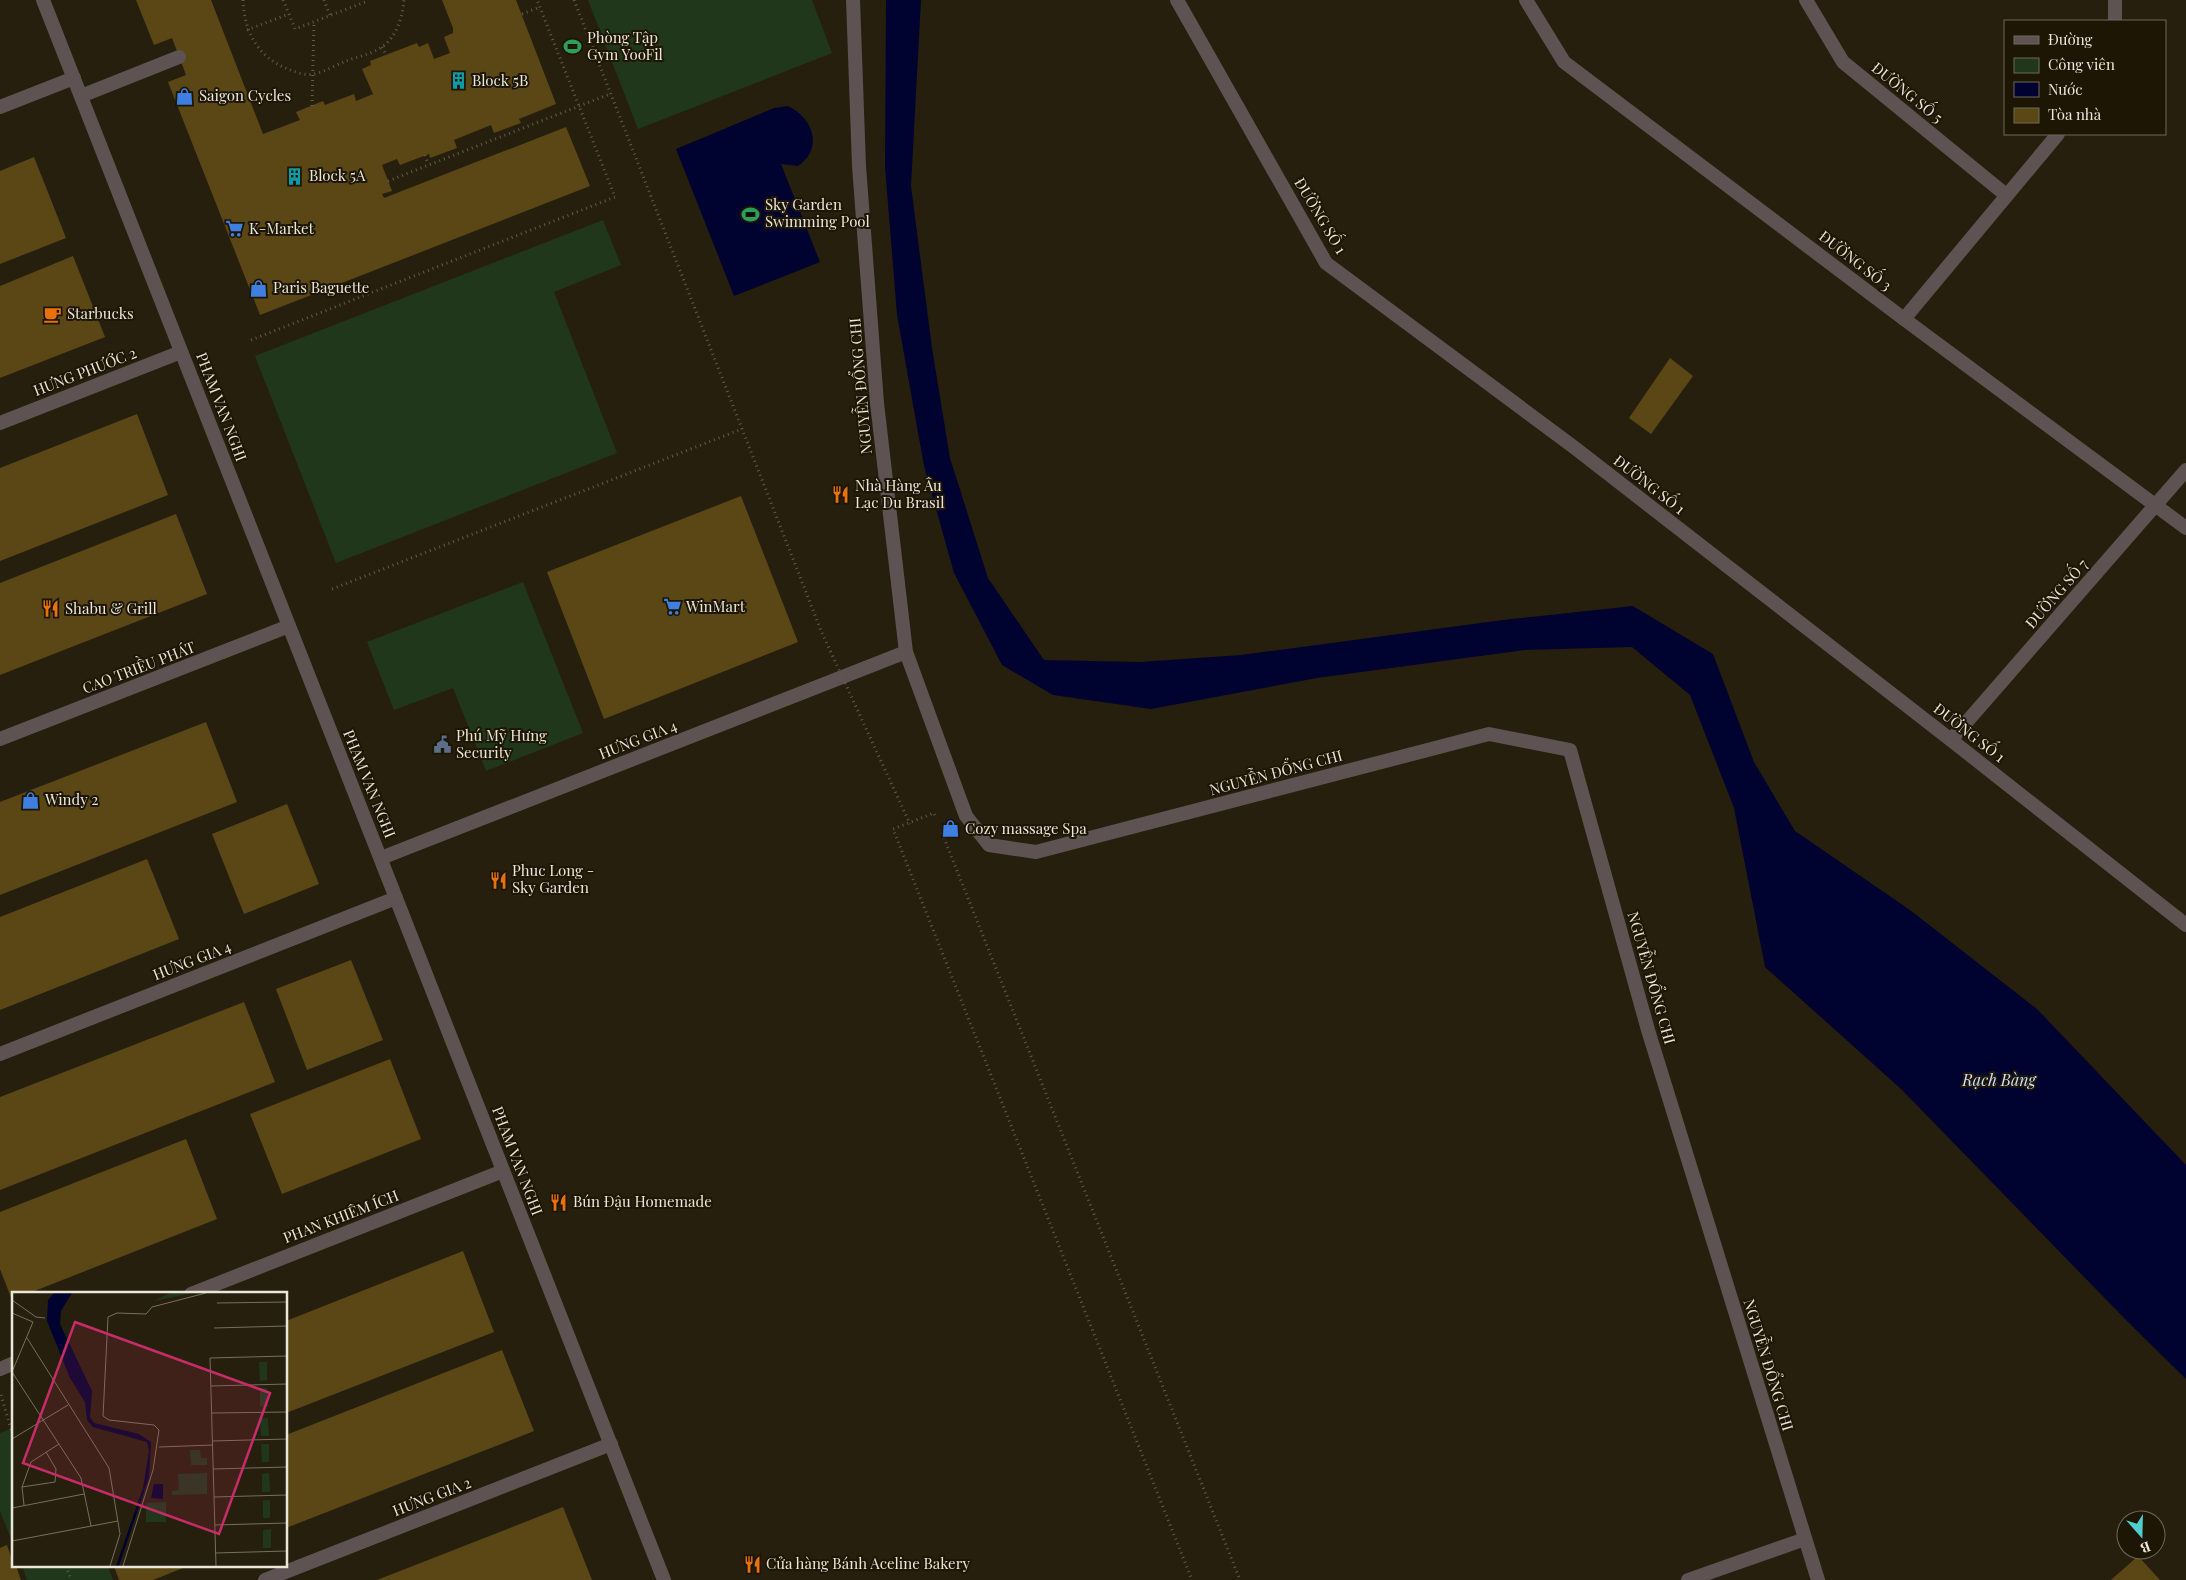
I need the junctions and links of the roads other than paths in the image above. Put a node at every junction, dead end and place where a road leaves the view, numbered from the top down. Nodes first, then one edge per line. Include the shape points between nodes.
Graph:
1 (43, 0) edge
2 (853, 0) edge
3 (1177, 0) edge
4 (1526, 0) edge
5 (1806, 0) edge
6 (2115, 0) edge
7 (2115, 20) edge
8 (178, 57) dead end
9 (74, 78) junction
10 (81, 96) junction
11 (0, 107) edge
12 (2057, 135) edge
13 (2006, 195) junction
14 (1904, 319) junction
15 (181, 352) junction
16 (0, 423) edge
17 (2186, 470) edge
18 (2156, 505) junction
19 (2186, 528) edge
20 (289, 626) junction
21 (906, 652) junction
22 (0, 740) edge
23 (1952, 740) junction
24 (380, 858) junction
25 (396, 898) junction
26 (2186, 925) edge
27 (0, 1054) edge
28 (503, 1171) junction
29 (196, 1292) edge
30 (12, 1364) edge
31 (0, 1369) edge
32 (611, 1444) junction
33 (1804, 1539) junction
34 (265, 1580) edge
35 (664, 1580) edge
36 (1688, 1580) edge
37 (1818, 1580) edge

1 - 9 street, PHAM VAN NGHI
2 - 21 street, NGUYỄN ĐỔNG CHI via 859,166 876,393
3 - 23 street, ĐƯỜNG SỐ 1 via 1326,263 1575,448
4 - 14 street, ĐƯỜNG SỐ 3 via 1564,62
5 - 13 street, ĐƯỜNG SỐ 5 via 1844,62
6 - 7 street
8 - 10 street
9 - 10 street, PHAM VAN NGHI
9 - 11 street
10 - 15 street, PHAM VAN NGHI
12 - 13 street
13 - 14 street
14 - 18 street, ĐƯỜNG SỐ 3
15 - 16 street, HƯNG PHƯỚC 2
15 - 20 street, PHAM VAN NGHI
17 - 18 street, ĐƯỜNG SỐ 7
18 - 19 street, ĐƯỜNG SỐ 3
18 - 23 street, ĐƯỜNG SỐ 7
20 - 22 street, CAO TRIỀU PHÁT
20 - 24 street, PHAM VAN NGHI
21 - 24 street, HƯNG GIA 4
21 - 33 street, NGUYỄN ĐỔNG CHI via 966,816 990,845 1036,852 1489,734 1570,750 1648,1030
23 - 26 street, ĐƯỜNG SỐ 1
24 - 25 street, PHAM VAN NGHI
25 - 27 street, HƯNG GIA 4
25 - 28 street, PHAM VAN NGHI
28 - 29 street, PHAN KHIÊM ÍCH
28 - 32 street, PHAM VAN NGHI
30 - 31 street
32 - 34 street, HƯNG GIA 2
32 - 35 street, PHAM VAN NGHI
33 - 36 street
33 - 37 street, NGUYỄN ĐỔNG CHI

